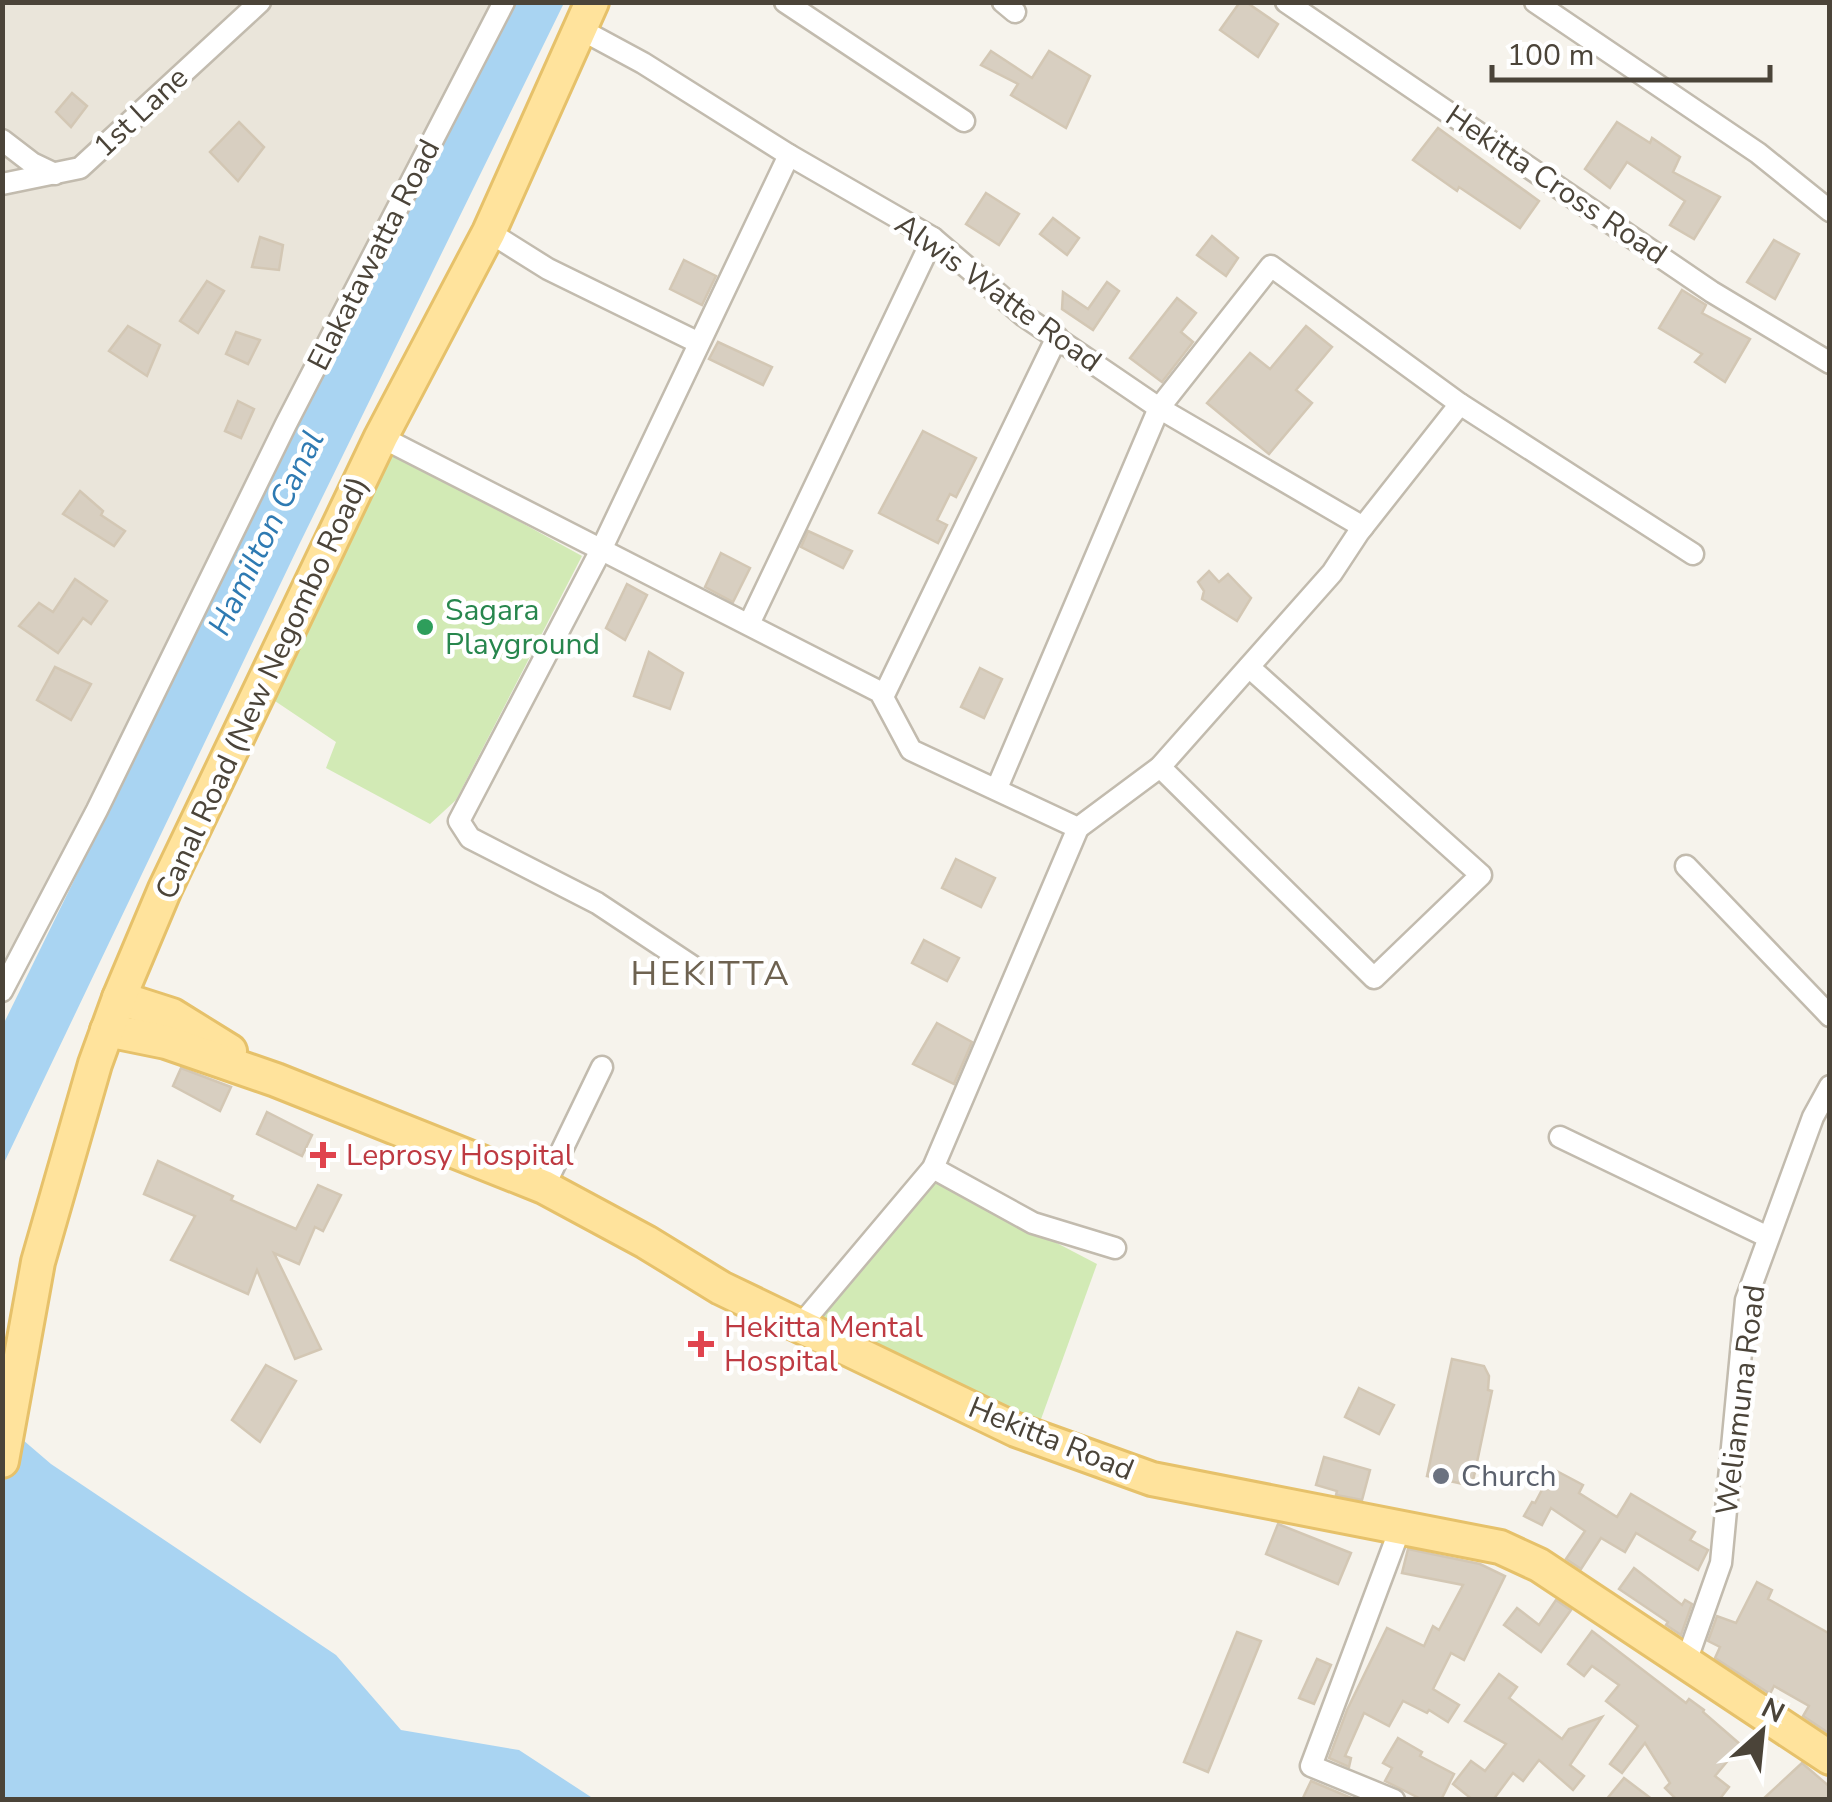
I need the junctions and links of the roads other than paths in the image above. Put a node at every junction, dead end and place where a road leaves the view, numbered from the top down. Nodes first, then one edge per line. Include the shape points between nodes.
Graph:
1 (260, 2) edge
2 (504, 2) edge
3 (785, 2) edge
4 (1286, 2) edge
5 (1535, 2) edge
6 (586, 16) edge
7 (964, 121) dead end
8 (2, 140) edge
9 (789, 155) junction
10 (58, 174) junction
11 (2, 184) edge
12 (1830, 212) edge
13 (488, 232) junction
14 (932, 238) junction
15 (1057, 338) junction
16 (697, 342) junction
17 (1830, 362) edge
18 (1460, 404) junction
19 (1159, 408) junction
20 (381, 437) junction
21 (1363, 528) junction
22 (601, 550) junction
23 (1693, 554) dead end
24 (749, 624) junction
25 (1249, 667) junction
26 (883, 698) junction
27 (1160, 767) junction
28 (997, 788) junction
29 (1078, 828) junction
30 (1686, 866) dead end
31 (692, 966) dead end
32 (2, 991) edge
33 (118, 998) junction
34 (1830, 1016) edge
35 (108, 1030) junction
36 (602, 1067) dead end
37 (276, 1080) junction
38 (1830, 1086) edge
39 (1560, 1137) dead end
40 (933, 1168) junction
41 (544, 1187) junction
42 (1768, 1237) junction
43 (1114, 1248) dead end
44 (799, 1327) junction
45 (2, 1461) edge
46 (1398, 1525) junction
47 (1686, 1662) junction
48 (1830, 1758) edge
49 (1394, 1800) edge

1 - 10 street, 1st Lane via 106,146 80,168
2 - 32 street, Elakatawatta Road
3 - 7 street
4 - 17 street, Hekitta Cross Road via 1712,292
5 - 12 street via 1758,153
6 - 9 street, Alwis Watte Road via 644,63
6 - 13 main road, Canal Road (New Negombo Road)
8 - 10 street
9 - 14 street, Alwis Watte Road
9 - 16 street
10 - 11 street, 1st Lane
13 - 16 street via 548,270
13 - 20 main road, Canal Road (New Negombo Road)
14 - 15 street, Alwis Watte Road
14 - 24 street
15 - 19 street, Alwis Watte Road
15 - 26 street
16 - 22 street
18 - 19 street via 1271,266
18 - 21 street
18 - 23 street
19 - 21 street, Alwis Watte Road
19 - 28 street
20 - 22 street
20 - 33 main road, Canal Road (New Negombo Road)
21 - 25 street
22 - 24 street
22 - 31 street via 459,820 470,838 597,903
24 - 26 street
25 - 27 street
25 - 27 street via 1481,875 1374,978
26 - 28 street via 911,750
27 - 29 street
28 - 29 street
29 - 40 street
30 - 34 street
33 - 35 main road, Canal Road (New Negombo Road)
33 - 37 main road, Hekitta Road via 172,1015
35 - 37 main road, Hekitta Road via 166,1042
35 - 45 main road, Canal Road (New Negombo Road) via 38,1262
36 - 41 street
37 - 41 main road, Hekitta Road
38 - 42 street, Weliamuna Road
39 - 42 street
40 - 43 street via 1034,1223
40 - 44 street
41 - 44 main road, Hekitta Road
42 - 47 street, Weliamuna Road via 1746,1300 1721,1562
44 - 46 main road, Hekitta Road via 1016,1430 1152,1478
46 - 47 main road, Hekitta Road via 1500,1547 1539,1565
46 - 49 street via 1311,1766
47 - 48 main road, Hekitta Road

